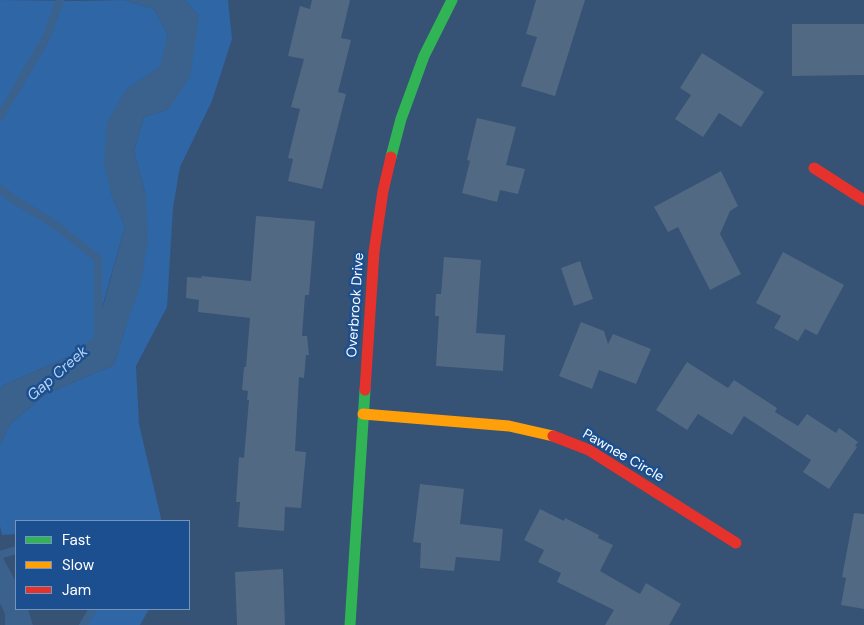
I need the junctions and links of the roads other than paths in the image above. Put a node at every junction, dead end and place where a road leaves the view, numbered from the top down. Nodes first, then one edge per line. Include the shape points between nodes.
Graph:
1 (452, 0) edge
2 (814, 168) dead end
3 (864, 200) edge
4 (363, 414) junction
5 (736, 543) dead end
6 (350, 625) edge

1 - 4 street, Overbrook Drive via 424,56 401,119 383,191 374,252
2 - 3 street
4 - 5 street, Pawnee Circle via 509,426 558,438 589,450
4 - 6 street, Overbrook Drive

